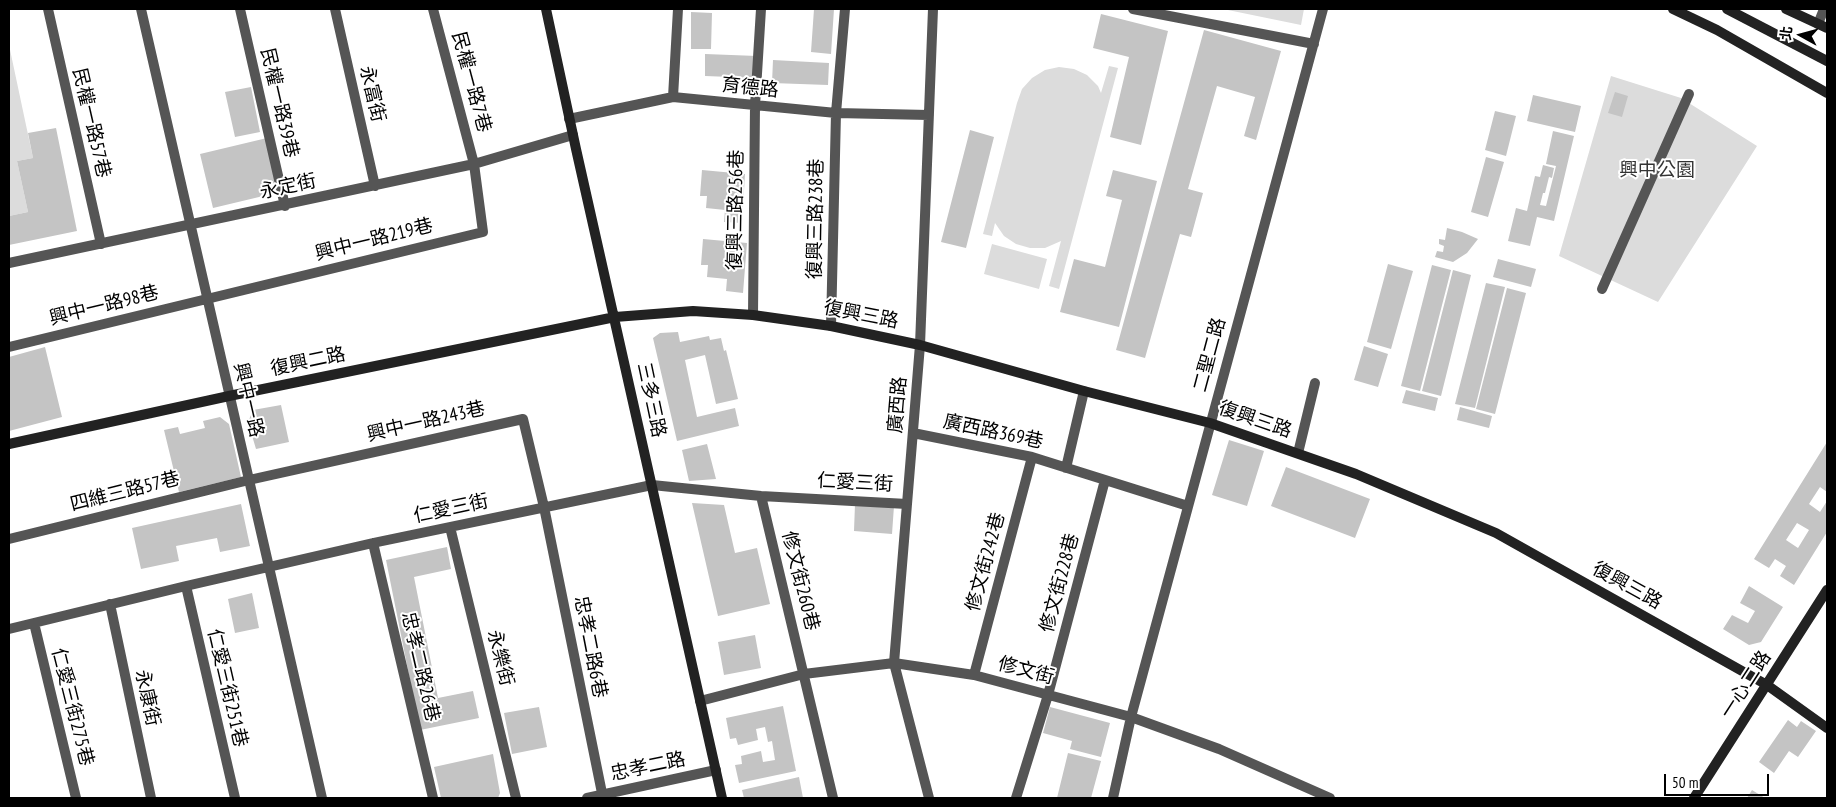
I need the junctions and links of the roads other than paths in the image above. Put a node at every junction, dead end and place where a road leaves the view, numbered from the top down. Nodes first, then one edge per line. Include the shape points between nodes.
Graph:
1 (48, 9) edge
2 (141, 9) edge
3 (240, 9) edge
4 (335, 9) edge
5 (433, 9) edge
6 (546, 9) edge
7 (678, 9) edge
8 (761, 9) edge
9 (845, 9) edge
10 (933, 9) edge
11 (1133, 9) edge
12 (1323, 9) edge
13 (1673, 9) edge
14 (1727, 9) edge
15 (1786, 9) edge
16 (1824, 9) edge
17 (1822, 26) edge
18 (1314, 44) junction
19 (1827, 61) edge
20 (1827, 93) edge
21 (1689, 94) dead end
22 (672, 97) junction
23 (754, 106) junction
24 (836, 113) junction
25 (929, 115) junction
26 (569, 119) junction
27 (573, 135) junction
28 (474, 164) junction
29 (375, 186) junction
30 (285, 206) junction
31 (190, 226) junction
32 (101, 244) junction
33 (9, 264) edge
34 (1602, 289) dead end
35 (207, 298) junction
36 (752, 315) junction
37 (615, 317) junction
38 (831, 326) junction
39 (920, 345) junction
40 (9, 347) edge
41 (1315, 383) dead end
42 (1084, 391) junction
43 (230, 396) junction
44 (1210, 422) junction
45 (913, 433) junction
46 (9, 444) edge
47 (1298, 453) junction
48 (1032, 457) junction
49 (1066, 468) junction
50 (249, 480) junction
51 (1105, 480) junction
52 (652, 485) junction
53 (761, 496) junction
54 (907, 504) junction
55 (544, 506) junction
56 (1188, 506) junction
57 (450, 526) junction
58 (9, 539) edge
59 (373, 543) junction
60 (269, 568) junction
61 (186, 586) junction
62 (1827, 590) edge
63 (110, 604) junction
64 (34, 623) junction
65 (9, 629) edge
66 (894, 663) junction
67 (804, 674) junction
68 (974, 675) junction
69 (1767, 684) junction
70 (1048, 695) junction
71 (700, 701) junction
72 (1131, 718) junction
73 (1827, 728) edge
74 (716, 770) junction
75 (602, 797) edge
76 (76, 798) edge
77 (151, 798) edge
78 (235, 798) edge
79 (322, 798) edge
80 (433, 798) edge
81 (516, 798) edge
82 (587, 798) edge
83 (722, 798) edge
84 (833, 798) edge
85 (929, 798) edge
86 (1016, 798) edge
87 (1113, 798) edge
88 (1330, 798) edge
89 (1694, 798) edge

1 - 32 street, 民權一路57巷
2 - 31 street, 興中一路
3 - 30 street, 民權一路39巷
4 - 29 street, 永富街
5 - 28 street, 民權一路7巷
6 - 26 street, 三多三路
7 - 22 street
8 - 23 street, 復興三路256巷
9 - 24 street, 復興三路238巷
10 - 25 street, 廣西路
11 - 18 street
12 - 18 street, 二聖二路
13 - 20 street via 1717,30
14 - 19 street
15 - 17 street
16 - 17 street
18 - 44 street, 二聖二路
21 - 34 street
22 - 23 street, 育德路
22 - 26 street, 育德路
23 - 24 street, 育德路
23 - 36 street, 復興三路256巷
24 - 25 street, 育德路
24 - 38 street, 復興三路238巷
25 - 39 street, 廣西路
26 - 27 street, 三多三路
27 - 28 street, 永定街
27 - 37 street, 三多三路
28 - 29 street, 永定街
28 - 35 street, 興中一路219巷 via 483,232
29 - 30 street, 永定街
30 - 31 street, 永定街
31 - 32 street, 永定街
31 - 35 street, 興中一路
32 - 33 street, 永定街
35 - 40 street, 興中一路98巷
35 - 43 street, 興中一路
36 - 37 street, 復興三路 via 693,311
36 - 38 street, 復興三路
37 - 43 street, 復興二路
37 - 52 street, 三多三路
38 - 39 street, 復興三路
39 - 42 street, 復興三路
39 - 45 street, 廣西路
41 - 47 street
42 - 44 street, 復興三路
42 - 49 street
43 - 46 street, 復興二路
43 - 50 street, 興中一路
44 - 47 street, 復興三路
44 - 56 street, 二聖二路
45 - 48 street, 廣西路369巷
45 - 54 street, 廣西路
47 - 69 street, 復興三路 via 1496,533
48 - 49 street, 廣西路369巷
48 - 68 street, 修文街242巷
49 - 51 street, 廣西路369巷
50 - 55 street, 興中一路243巷 via 523,419
50 - 58 street, 四維三路57巷
50 - 60 street, 興中一路
51 - 56 street, 廣西路369巷
51 - 70 street, 修文街228巷
52 - 53 street, 仁愛三街
52 - 55 street, 仁愛三街
52 - 71 street, 三多三路
53 - 54 street, 仁愛三街
53 - 67 street, 修文街260巷
54 - 66 street, 廣西路
55 - 57 street, 仁愛三街
55 - 75 street, 忠孝二路6巷
56 - 72 street, 二聖二路
57 - 59 street, 仁愛三街
57 - 81 street, 永樂街
59 - 60 street, 仁愛三街
59 - 80 street, 忠孝二路26巷
60 - 61 street, 仁愛三街
60 - 79 street, 興中一路
61 - 63 street, 仁愛三街
61 - 78 street, 仁愛三街251巷
62 - 69 street, 一心二路
63 - 64 street, 仁愛三街
63 - 77 street, 永康街
64 - 65 street, 仁愛三街
64 - 76 street, 仁愛三街275巷
66 - 67 street, 修文街
66 - 68 street, 修文街
66 - 85 street, 廣西路
67 - 71 street, 修文街
67 - 84 street, 修文街260巷
68 - 70 street, 修文街
69 - 73 street, 復興三路
69 - 89 street, 一心二路
70 - 72 street, 修文街
70 - 86 street, 修文街228巷
71 - 74 street, 三多三路
72 - 87 street, 二聖二路
72 - 88 street, 修文街 via 1219,749
74 - 75 street, 忠孝二路
74 - 83 street, 三多三路
75 - 82 street, 忠孝二路

